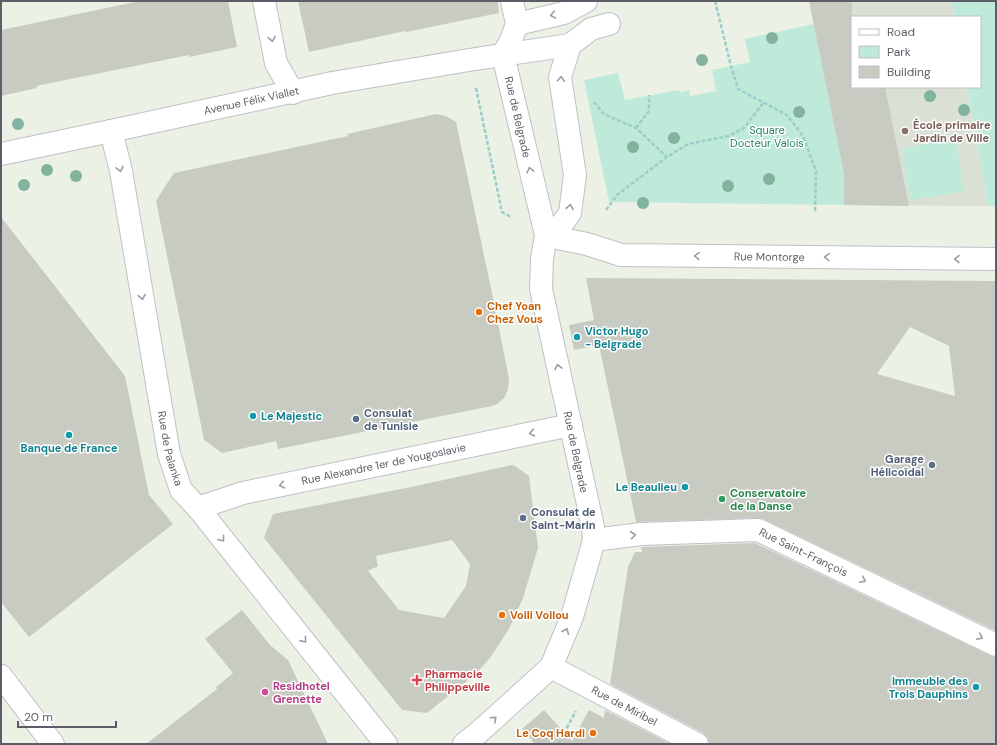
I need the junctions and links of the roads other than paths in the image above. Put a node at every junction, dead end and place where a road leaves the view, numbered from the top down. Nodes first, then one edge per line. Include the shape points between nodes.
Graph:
1 (264, 1) edge
2 (512, 1) edge
3 (586, 1) edge
4 (517, 24) junction
5 (609, 24) dead end
6 (570, 45) junction
7 (503, 55) junction
8 (292, 93) junction
9 (111, 131) junction
10 (1, 154) edge
11 (546, 235) junction
12 (996, 259) edge
13 (570, 425) junction
14 (198, 508) junction
15 (594, 540) junction
16 (996, 645) edge
17 (551, 667) junction
18 (1, 676) edge
19 (53, 744) edge
20 (386, 744) edge
21 (464, 744) edge
22 (698, 744) edge

1 -> 8 street via 276,63
2 - 4 street
3 -> 4 street via 564,13
4 - 7 street
5 - 6 street via 591,29
6 - 7 street, Avenue Félix Viallet
11 -> 6 street via 562,224 570,213 575,175 560,77
7 - 8 street, Avenue Félix Viallet via 340,82
11 -> 7 street, Rue de Belgrade
8 - 9 street, Avenue Félix Viallet
9 - 10 street, Avenue Félix Viallet
9 -> 14 street, Rue de Palanka via 121,172 169,454 181,490
12 -> 11 street, Rue Montorge via 621,255
13 -> 11 street, Rue de Belgrade via 541,289
13 -> 14 street, Rue Alexandre 1er de Yougoslavie via 242,493
13 - 15 street, Rue de Belgrade
14 -> 20 street, Rue de Palanka
15 -> 16 street, Rue Saint-François via 641,534 758,530
17 -> 15 street, Rue de Belgrade via 572,617
21 -> 17 street, Rue de Belgrade
17 - 22 street, Rue de Miribel
18 - 19 street

